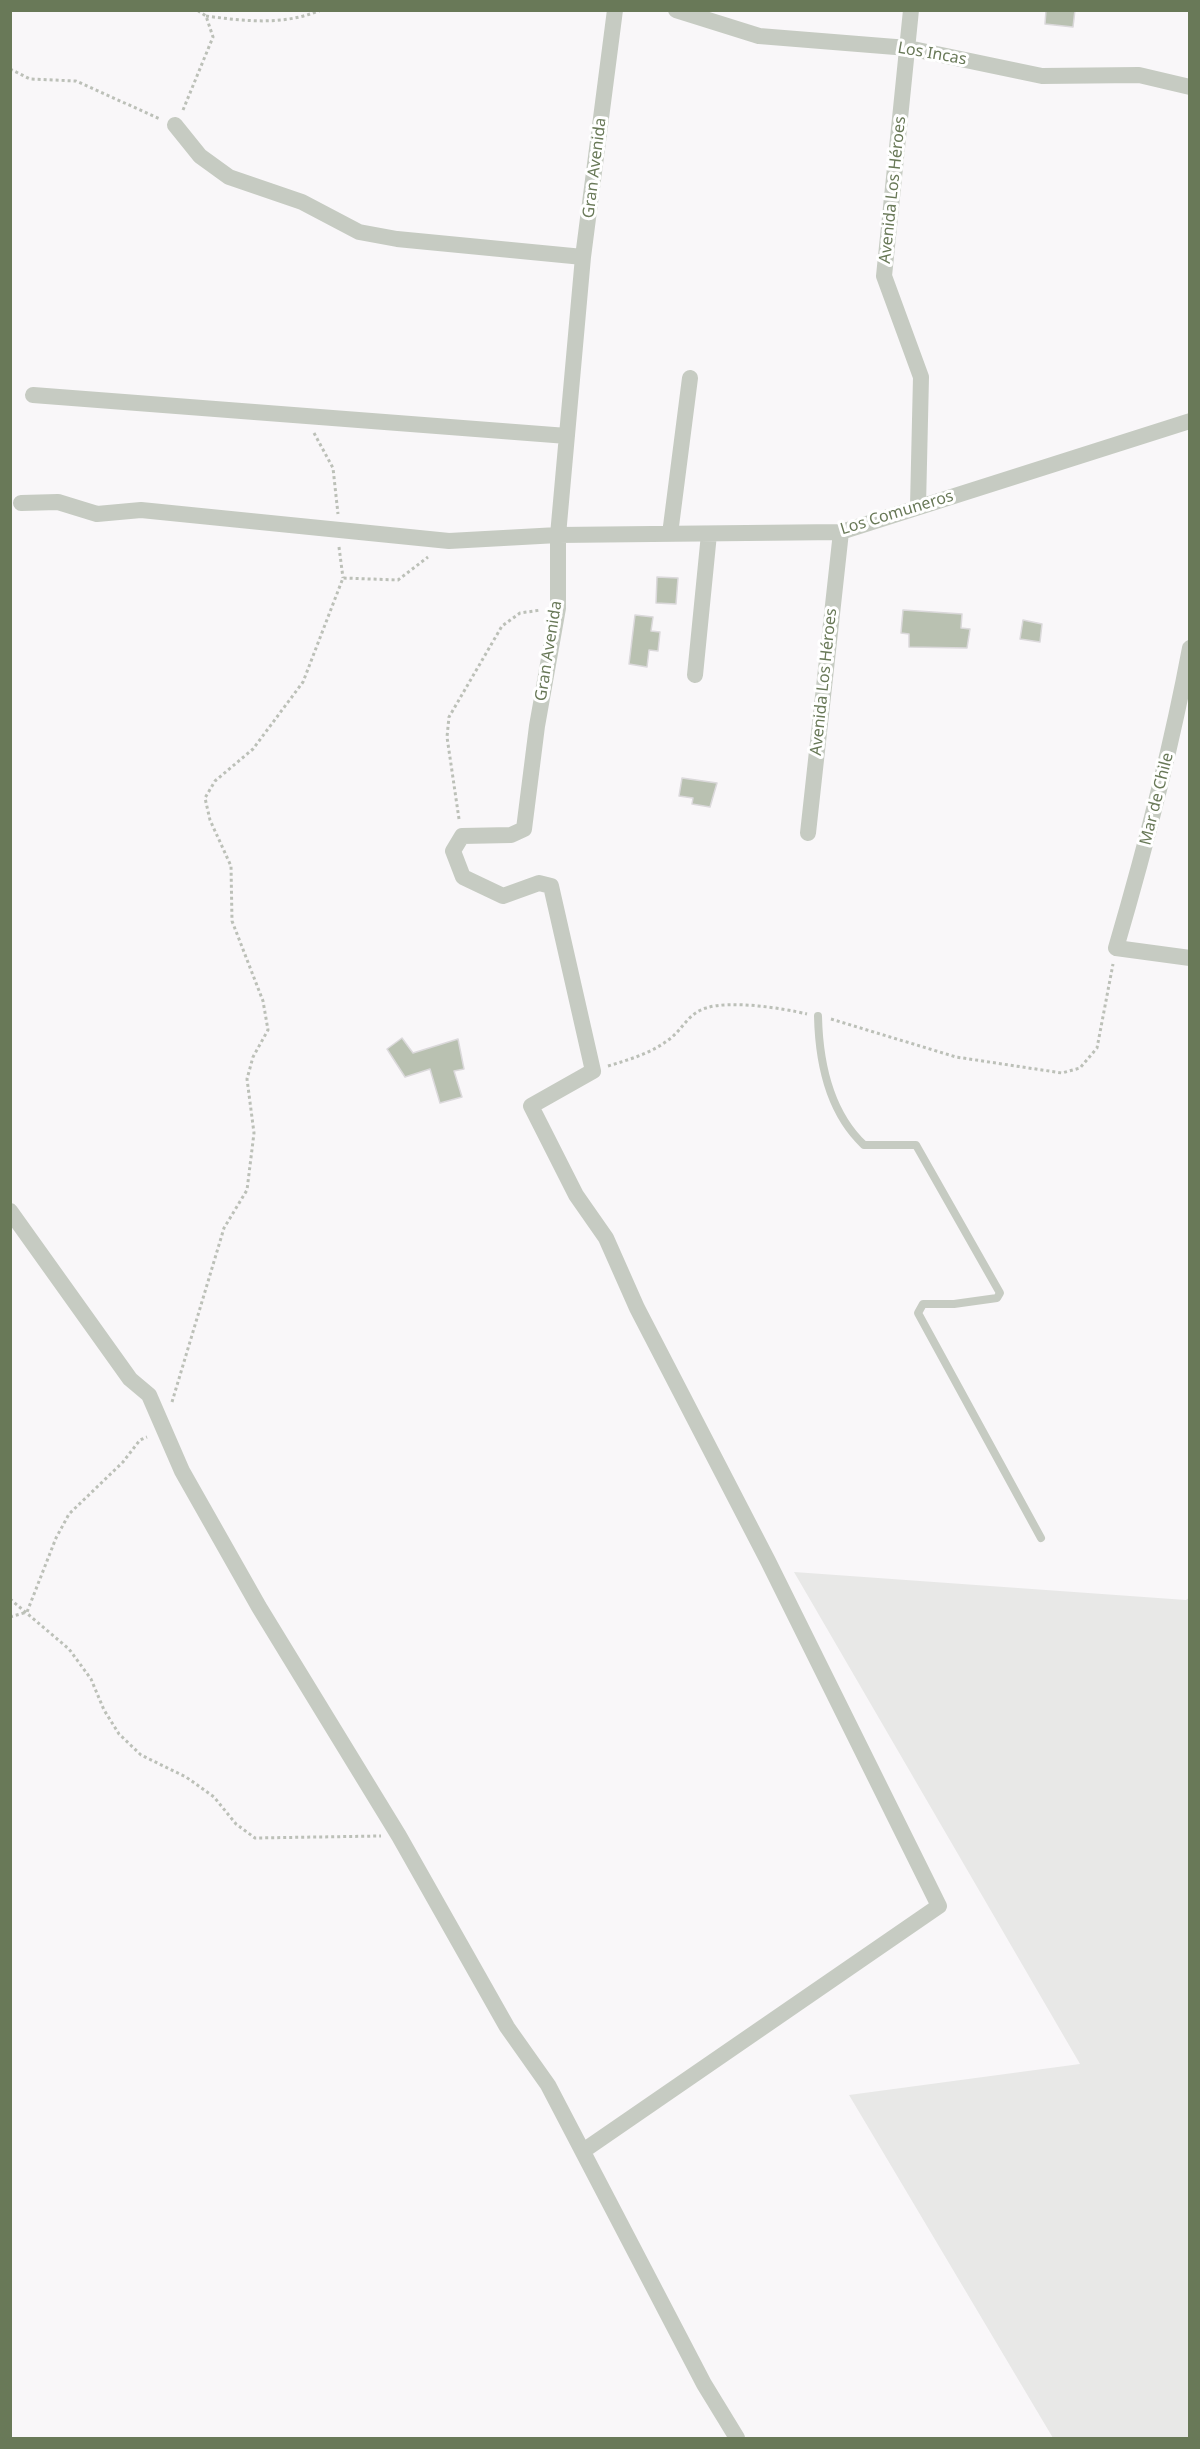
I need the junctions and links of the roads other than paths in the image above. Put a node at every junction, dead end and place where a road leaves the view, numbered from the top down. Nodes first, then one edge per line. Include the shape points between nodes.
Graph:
1 (615, 10) edge
2 (676, 10) edge
3 (911, 10) edge
4 (908, 48) junction
5 (1190, 87) edge
6 (176, 126) road end
7 (583, 257) junction
8 (690, 378) dead end
9 (33, 395) dead end
10 (1190, 421) edge
11 (567, 435) junction
12 (21, 503) dead end
13 (918, 507) junction
14 (842, 532) junction
15 (670, 534) junction
16 (709, 534) junction
17 (558, 535) junction
18 (1190, 648) edge
19 (695, 675) dead end
20 (808, 833) dead end
21 (1190, 958) edge
22 (818, 1016) road end
23 (10, 1210) edge
24 (1041, 1538) dead end
25 (583, 2151) junction
26 (737, 2439) edge

1 - 7 street, Gran Avenida
2 - 4 street, Los Incas via 759,36
3 - 4 street, Avenida Los Héroes
4 - 5 street, Los Incas via 1042,76 1139,75
4 - 13 street, Avenida Los Héroes via 884,276 921,377
6 - 7 street via 200,156 229,177 302,202 359,232
7 - 11 street, Gran Avenida
8 - 15 street
9 - 11 street
10 - 13 street, Los Comuneros
11 - 17 street, Gran Avenida
12 - 17 street, Los Comuneros via 58,502 97,514 141,510 449,541
13 - 14 street, Los Comuneros
14 - 16 street, Los Comuneros
14 - 20 street, Avenida Los Héroes
15 - 16 street, Los Comuneros
15 - 17 street, Los Comuneros
16 - 19 street
17 - 25 street, Gran Avenida via 558,608 524,829 511,835 462,836 453,851 463,877 503,896 538,883 551,886 593,1071 531,1106 576,1195 606,1238 637,1308 939,1906
18 - 21 street, Mar de Chile via 1148,841 1116,948
22 - 24 lane via 819,1048 828,1088 855,1137 864,1145 916,1145 1000,1293 997,1298 923,1304 918,1313
23 - 25 street via 130,1379 149,1395 182,1471 259,1607 399,1836 507,2027 548,2085
25 - 26 street via 704,2384

